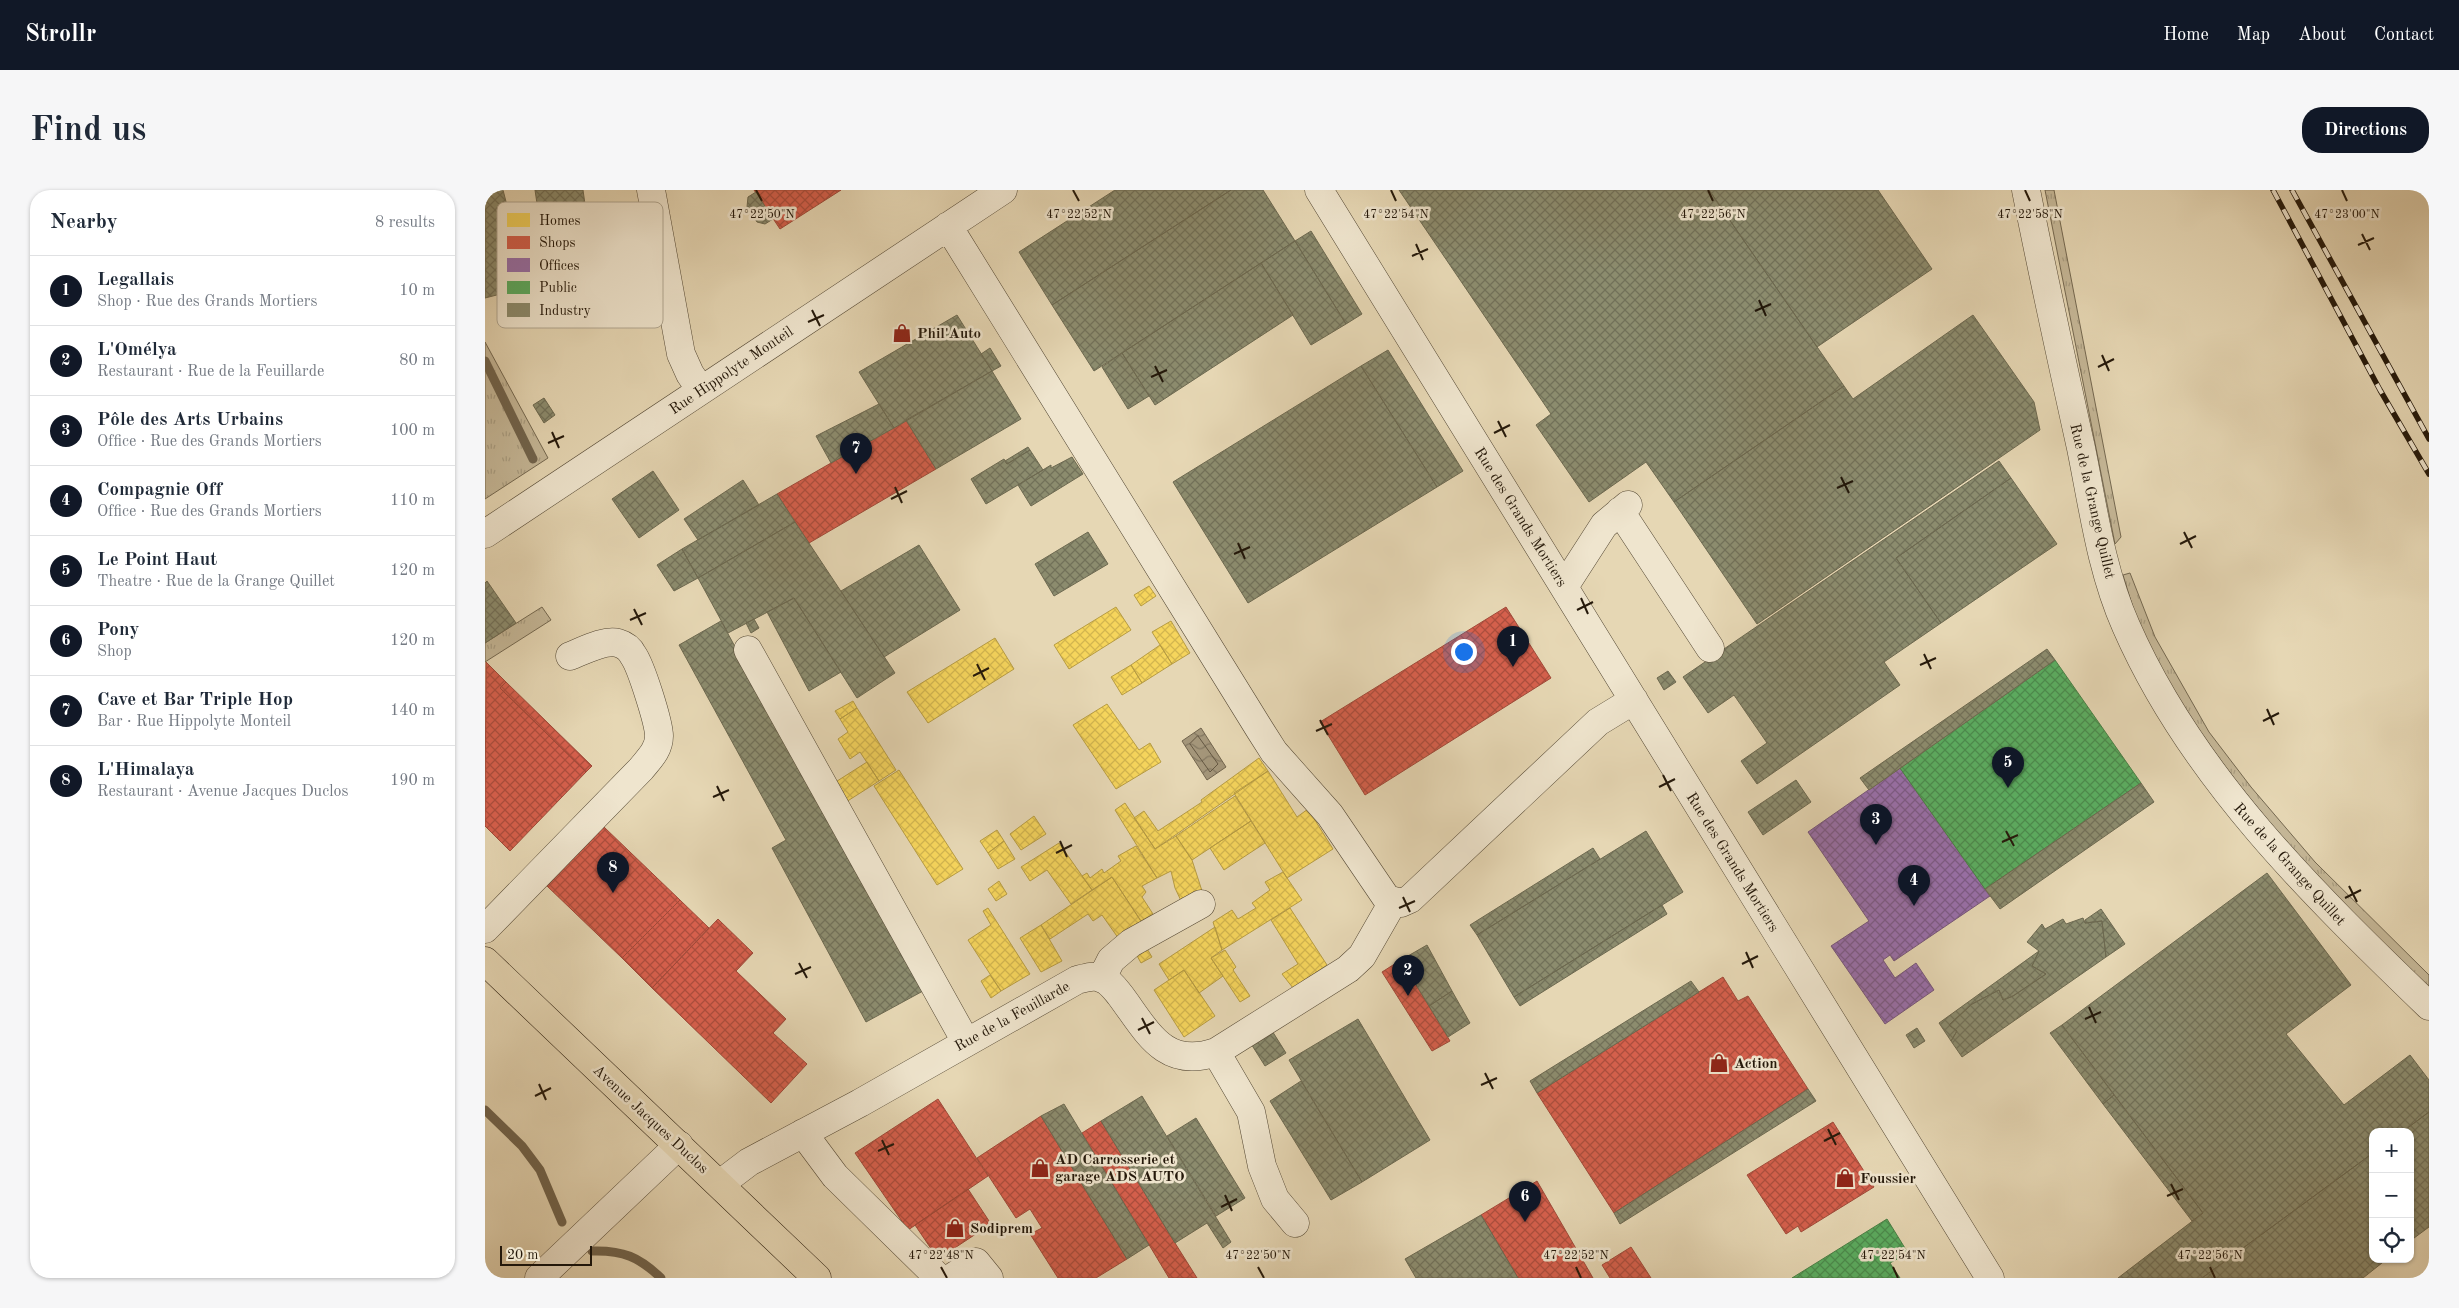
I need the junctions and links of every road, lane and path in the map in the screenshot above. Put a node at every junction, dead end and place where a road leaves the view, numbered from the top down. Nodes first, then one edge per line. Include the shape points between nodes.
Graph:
1 (1003, 190) edge
2 (1319, 190) edge
3 (2026, 190) edge
4 (948, 226) junction
5 (663, 256) edge
6 (701, 390) junction
7 (485, 534) edge
8 (1564, 587) junction
9 (1710, 648) dead end
10 (748, 650) dead end
11 (570, 656) dead end
12 (1634, 700) junction
13 (1393, 902) junction
14 (1201, 904) dead end
15 (485, 929) edge
16 (485, 961) edge
17 (1102, 978) junction
18 (2429, 1006) edge
19 (966, 1042) junction
20 (1216, 1052) junction
21 (803, 1133) junction
22 (679, 1145) junction
23 (720, 1184) junction
24 (1295, 1223) dead end
25 (539, 1278) edge
26 (817, 1278) edge
27 (939, 1278) edge
28 (951, 1278) edge
29 (989, 1278) edge
30 (1990, 1278) edge

1 - 4 street, Rue Hippolyte Monteil
2 - 8 street, Rue des Grands Mortiers
3 - 18 street, Rue de la Grange Quillet via 2105,563 2125,625 2169,711 2231,799 2335,915
4 - 6 street, Rue Hippolyte Monteil
4 - 13 street via 1259,730 1274,752 1330,815 1375,883
5 - 6 street via 681,354
6 - 7 street, Rue Hippolyte Monteil
8 - 9 street via 1603,525 1624,508
8 - 12 street, Rue des Grands Mortiers
10 - 19 street
11 - 15 street via 607,643 626,646 634,656 657,722 659,737 655,751
12 - 13 street via 1598,722 1410,900
12 - 30 street, Rue des Grands Mortiers
13 - 20 street via 1362,956 1348,969
14 - 17 street via 1131,943 1111,960
16 - 22 main road, Avenue Jacques Duclos
17 - 19 street, Rue de la Feuillarde via 1077,980 1059,988
17 - 20 street via 1112,985 1150,1035 1170,1052 1184,1058 1199,1058
19 - 21 street, Rue de la Feuillarde
20 - 24 street via 1251,1112 1263,1166 1275,1199
21 - 23 street, Rue de la Feuillarde via 749,1162
21 - 27 street via 835,1176
22 - 23 main road, Avenue Jacques Duclos
22 - 25 street
23 - 26 main road, Avenue Jacques Duclos
28 - 29 street via 976,1262

